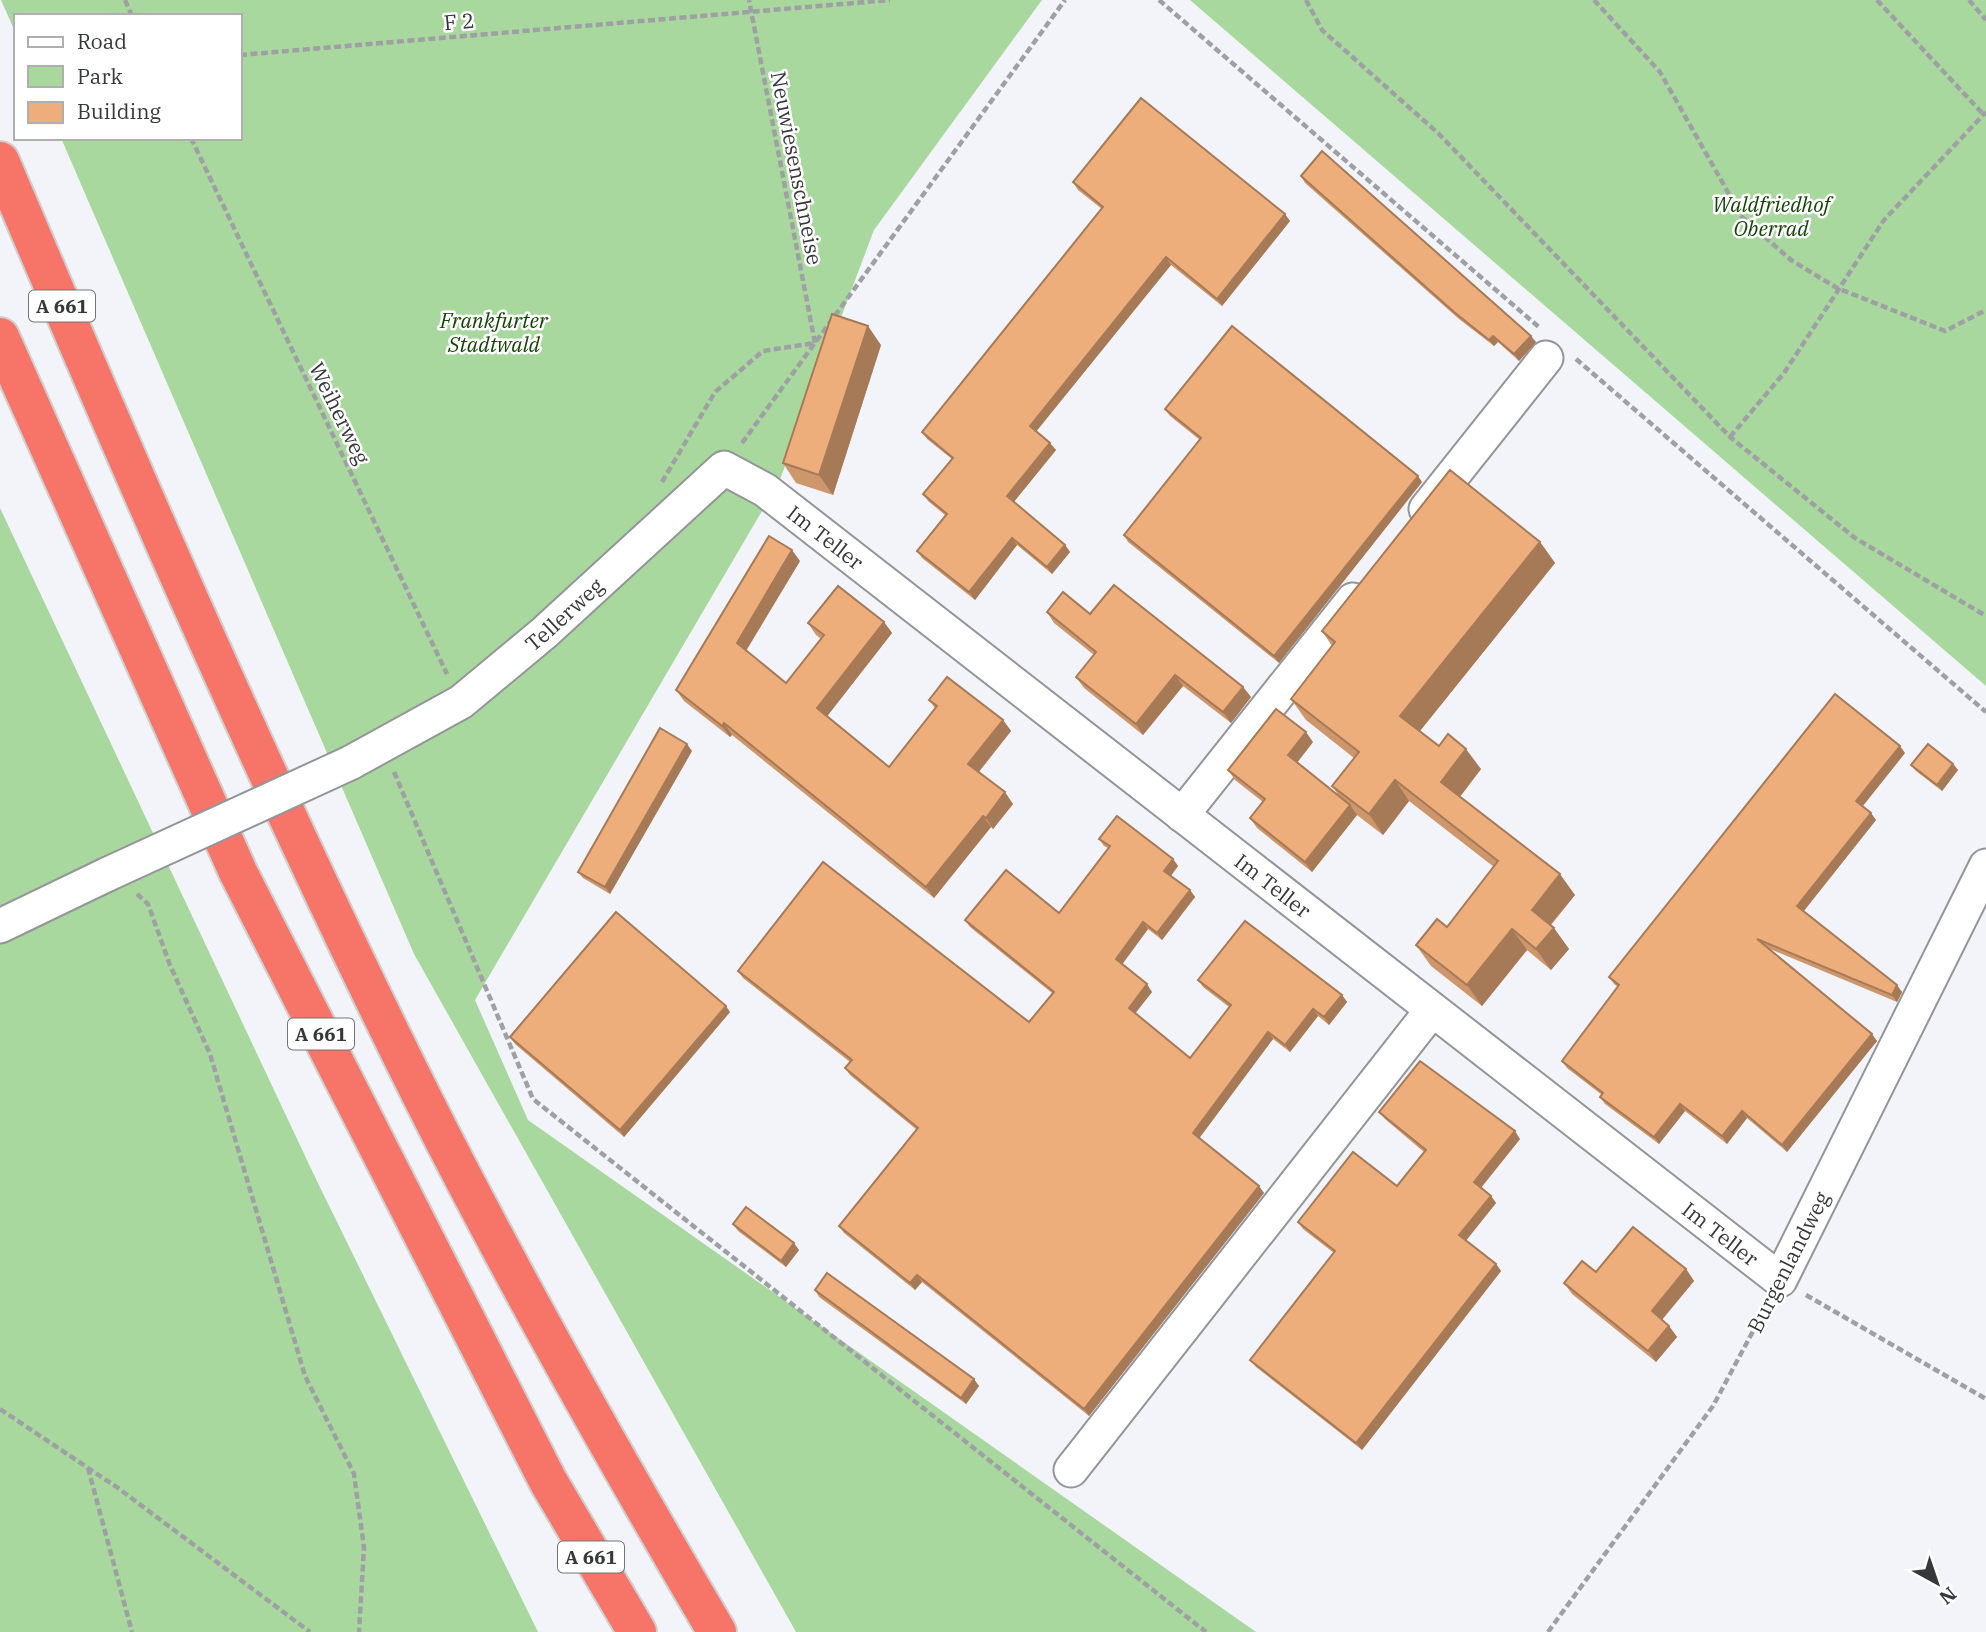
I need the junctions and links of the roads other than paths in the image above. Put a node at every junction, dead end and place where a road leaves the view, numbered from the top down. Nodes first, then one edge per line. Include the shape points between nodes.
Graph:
1 (0, 161) edge
2 (0, 337) edge
3 (1546, 358) dead end
4 (765, 490) joint
5 (1408, 532) edge
6 (1373, 575) edge
7 (1182, 815) junction
8 (1986, 866) edge
9 (0, 926) edge
10 (1432, 1010) junction
11 (1780, 1280) joint
12 (1070, 1470) dead end
13 (548, 1480) junction
14 (667, 1547) junction
15 (610, 1632) edge
16 (636, 1632) edge
17 (717, 1632) edge
18 (739, 1632) edge

1 - 14 highway, A 661 via 298,838 418,1087 602,1436
2 - 13 highway, A 661 via 238,872
3 - 5 street
4 - 7 street, Im Teller
4 - 9 street, Tellerweg, bridge via 724,468 461,702 350,763
6 - 7 street
7 - 10 street, Im Teller
8 - 11 street, Burgenlandweg
10 - 11 street, Im Teller
10 - 12 street
13 - 15 highway, A 661
13 - 16 highway, A 661
14 - 17 highway, A 661
14 - 18 highway, A 661

